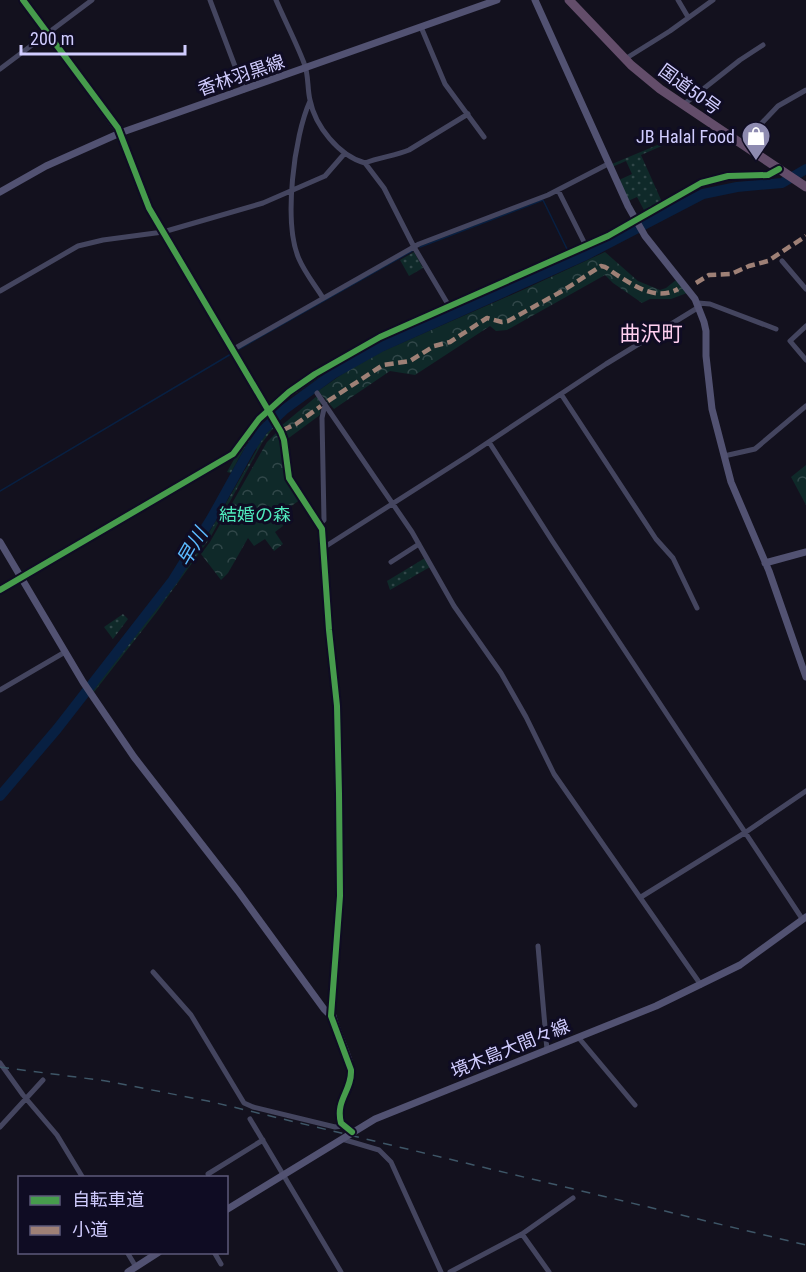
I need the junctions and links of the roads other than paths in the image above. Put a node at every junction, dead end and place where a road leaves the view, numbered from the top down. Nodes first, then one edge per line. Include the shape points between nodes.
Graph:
1 (23, 0) edge
2 (92, 0) edge
3 (210, 0) edge
4 (276, 0) edge
5 (495, 0) edge
6 (535, 0) edge
7 (569, 0) edge
8 (678, 0) edge
9 (713, 0) edge
10 (688, 17) junction
11 (421, 27) junction
12 (48, 33) junction
13 (763, 45) dead end
14 (625, 59) junction
15 (306, 68) junction
16 (0, 69) edge
17 (244, 90) junction
18 (806, 90) edge
19 (310, 100) junction
20 (682, 106) junction
21 (468, 114) junction
22 (120, 133) junction
23 (484, 137) dead end
24 (741, 145) junction
25 (345, 153) junction
26 (365, 163) junction
27 (608, 164) junction
28 (780, 170) junction
29 (806, 187) edge
30 (558, 190) junction
31 (292, 191) junction
32 (0, 192) edge
33 (636, 221) junction
34 (164, 232) junction
35 (586, 246) junction
36 (414, 247) junction
37 (782, 261) dead end
38 (806, 289) edge
39 (0, 291) edge
40 (323, 298) junction
41 (698, 305) junction
42 (449, 306) junction
43 (806, 326) edge
44 (776, 329) dead end
45 (232, 350) junction
46 (806, 360) edge
47 (317, 393) dead end
48 (561, 394) junction
49 (325, 404) junction
50 (806, 406) edge
51 (268, 411) junction
52 (489, 442) junction
53 (724, 456) junction
54 (392, 504) junction
55 (320, 524) junction
56 (0, 542) edge
57 (419, 544) junction
58 (323, 548) junction
59 (806, 552) edge
60 (391, 562) dead end
61 (765, 563) junction
62 (21, 577) junction
63 (0, 590) edge
64 (697, 608) dead end
65 (65, 652) junction
66 (806, 677) edge
67 (0, 690) edge
68 (339, 789) joint
69 (806, 791) edge
70 (746, 832) junction
71 (641, 897) junction
72 (804, 919) edge
73 (538, 946) dead end
74 (153, 972) dead end
75 (701, 985) junction
76 (332, 1016) junction
77 (578, 1037) junction
78 (547, 1050) junction
79 (0, 1064) edge
80 (43, 1080) dead end
81 (26, 1098) junction
82 (635, 1104) dead end
83 (250, 1119) dead end
84 (343, 1126) junction
85 (0, 1127) edge
86 (352, 1132) junction
87 (342, 1138) junction
88 (263, 1140) junction
89 (283, 1174) junction
90 (83, 1176) edge
91 (209, 1176) edge
92 (573, 1198) dead end
93 (228, 1208) edge
94 (522, 1234) junction
95 (129, 1254) edge
96 (156, 1254) edge
97 (215, 1254) edge
98 (221, 1264) dead end
99 (137, 1269) edge
100 (128, 1272) edge
101 (341, 1272) edge
102 (441, 1272) edge
103 (450, 1272) edge
104 (549, 1272) edge

1 - 12 street
2 - 12 street
3 - 17 street
4 - 15 street
5 - 11 street, 香林羽黒線
6 - 27 street
7 - 14 highway, 国道50号
8 - 10 street
9 - 10 street
10 - 14 street
11 - 15 street, 香林羽黒線
11 - 21 street via 445,84
12 - 16 street
12 - 22 street
13 - 20 street
14 - 20 highway, 国道50号
15 - 17 street, 香林羽黒線
15 - 19 street
17 - 22 street, 香林羽黒線
18 - 24 street via 778,106
19 - 25 street via 321,126
19 - 31 street
20 - 24 highway, 国道50号
21 - 23 street
21 - 26 street via 406,152
22 - 32 street, 香林羽黒線 via 46,166
22 - 34 street via 146,202
24 - 28 highway, 国道50号
25 - 26 street
25 - 31 street via 326,176
26 - 36 street via 384,188
27 - 30 street
27 - 33 street
28 - 29 highway, 国道50号
28 - 33 street via 708,180
30 - 35 street
30 - 36 street
31 - 34 street via 252,207
31 - 40 street via 297,251
33 - 35 street
33 - 41 street
34 - 39 street via 78,246
34 - 45 street
35 - 42 street
36 - 40 street
36 - 42 street
37 - 38 street
40 - 45 street
41 - 44 street via 710,304
41 - 48 street
41 - 53 street via 706,331 712,409
42 - 51 street via 330,365
43 - 46 street via 790,341
45 - 51 street
47 - 49 street
48 - 52 street
48 - 64 street via 656,539 674,558
49 - 54 street
49 - 55 street via 324,520
50 - 53 street via 755,449
51 - 55 street via 284,440 289,478
51 - 62 street via 233,454
52 - 54 street
52 - 70 street
53 - 61 street
54 - 57 street
54 - 58 street
55 - 58 street
56 - 62 street
57 - 60 street
57 - 71 street via 454,606 501,673 554,774
58 - 68 street via 337,706
59 - 61 street
61 - 66 street
62 - 63 street
62 - 65 street
65 - 67 street
65 - 76 street via 134,757
68 - 76 street via 340,896
69 - 70 street
70 - 71 street
70 - 72 street
71 - 75 street
72 - 75 street, 境木島大間々線 via 747,960
73 - 78 street
74 - 84 street via 191,1015 248,1106
75 - 77 street, 境木島大間々線
76 - 84 street via 351,1070 340,1105
77 - 78 street, 境木島大間々線
77 - 82 street
78 - 86 street, 境木島大間々線 via 375,1119
79 - 81 street
80 - 81 street
81 - 85 street
81 - 90 street via 57,1135
83 - 88 street
84 - 86 street
86 - 87 street, 境木島大間々線
87 - 89 street, 境木島大間々線
87 - 102 street via 379,1150 391,1162
88 - 89 street
88 - 91 street
89 - 93 street, 境木島大間々線
89 - 101 street
92 - 94 street
94 - 103 street
94 - 104 street
95 - 99 street
96 - 99 street
97 - 98 street
99 - 100 street

